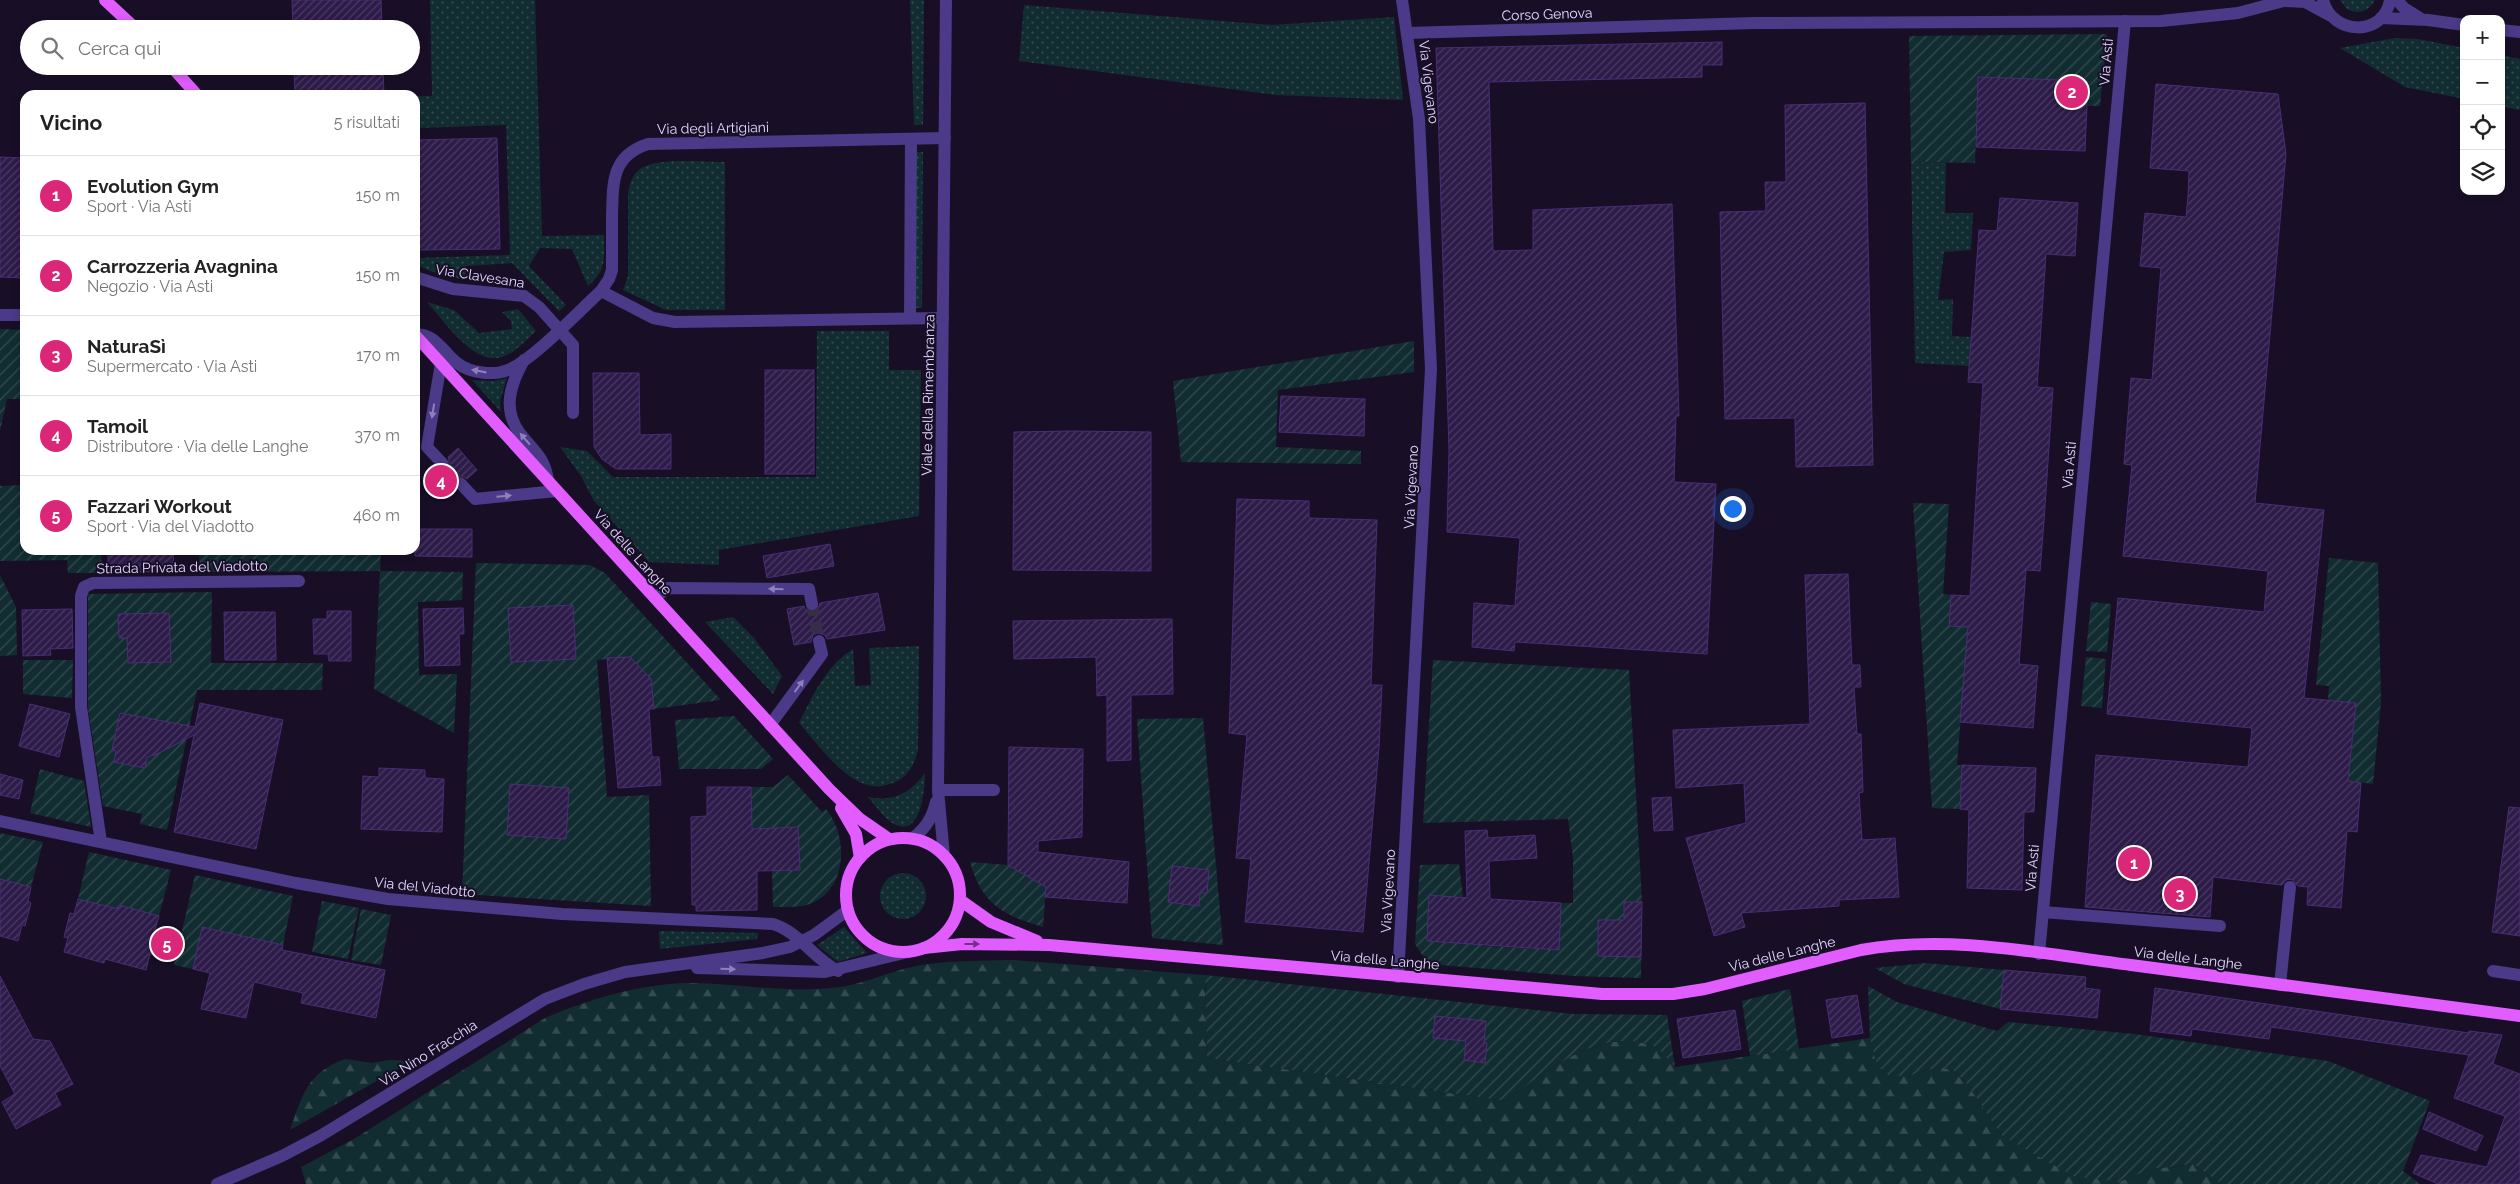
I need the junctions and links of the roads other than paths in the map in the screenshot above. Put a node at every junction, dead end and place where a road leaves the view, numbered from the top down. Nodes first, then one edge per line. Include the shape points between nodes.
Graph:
1 (105, 0) edge
2 (118, 0) edge
3 (946, 0) edge
4 (1402, 0) edge
5 (2286, 0) edge
6 (2323, 0) edge
7 (2390, 0) edge
8 (2397, 0) edge
9 (2332, 17) junction
10 (2381, 18) junction
11 (127, 20) edge
12 (131, 20) edge
13 (2428, 20) junction
14 (2125, 21) junction
15 (2460, 24) edge
16 (2505, 30) edge
17 (2520, 32) edge
18 (1407, 33) junction
19 (179, 75) edge
20 (193, 90) edge
21 (945, 138) junction
22 (911, 139) junction
23 (420, 279) edge
24 (601, 291) junction
25 (0, 315) edge
26 (20, 315) edge
27 (910, 318) junction
28 (943, 318) junction
29 (558, 329) junction
30 (420, 334) edge
31 (420, 340) edge
32 (524, 360) junction
33 (441, 363) junction
34 (573, 413) dead end
35 (442, 463) tunnel mouth
36 (548, 481) junction
37 (461, 484) tunnel mouth
38 (557, 491) junction
39 (298, 581) dead end
40 (655, 598) junction
41 (812, 604) tunnel mouth
42 (819, 641) tunnel mouth
43 (770, 725) junction
44 (829, 789) junction
45 (938, 790) junction
46 (994, 790) dead end
47 (0, 821) edge
48 (913, 838) junction
49 (889, 839) junction
50 (101, 842) junction
51 (944, 856) junction
52 (860, 858) junction
53 (2290, 887) dead end
54 (960, 900) junction
55 (848, 910) junction
56 (2043, 912) junction
57 (2220, 926) dead end
58 (801, 942) junction
59 (1049, 945) junction
60 (924, 948) junction
61 (908, 952) junction
62 (2039, 954) junction
63 (662, 967) junction
64 (838, 971) junction
65 (2493, 971) dead end
66 (2520, 975) edge
67 (1398, 976) junction
68 (2280, 985) junction
69 (2520, 1016) edge
70 (217, 1184) edge

1 - 11 main road
2 - 12 main road
3 - 21 street, Viale della Rimembranza
4 - 18 street, Via Vigevano
5 - 9 street, Corso Genova via 2314,5
5 - 14 street, Corso Genova via 2218,16
6 - 9 street
7 - 10 street
8 - 13 street, Corso Genova via 2410,12
9 - 10 street, Corso Genova via 2341,24 2360,28
10 - 13 street, Corso Genova
13 - 15 street, Corso Genova
14 - 18 street, Corso Genova via 1755,23
14 - 56 street, Via Asti
16 - 17 street
18 - 67 street, Via Vigevano via 1422,164 1431,397
19 - 20 main road
21 - 22 street, Via degli Artigiani
21 - 28 street, Viale della Rimembranza
22 - 24 street, Via degli Artigiani via 648,144 634,149 621,162 613,184 612,270
22 - 27 street
23 - 29 street, Via Clavesana via 453,289 524,296 539,307
24 - 27 street via 652,318 675,322
24 - 29 street, Via degli Artigiani
25 - 26 street
27 - 28 street
28 - 45 street, Viale della Rimembranza
29 - 32 street, Via degli Artigiani
29 - 34 street, Via Clavesana via 573,345
32 -> 30 street, Via degli Artigiani via 497,373 476,371 457,363 433,338
31 - 33 main road, Via delle Langhe
36 -> 32 street, Via degli Artigiani via 543,459 519,432 511,412 510,388
33 -> 35 street via 427,447
33 - 36 main road, Via delle Langhe
36 - 38 main road, Via delle Langhe
37 -> 38 street via 475,499
38 - 40 main road, Via delle Langhe
39 - 50 street, Strada Privata del Viadotto via 92,583 84,586 81,596 81,707
41 -> 40 street via 810,590 667,588
40 - 43 main road, Via delle Langhe
43 -> 42 street via 822,654
43 - 44 main road, Via delle Langhe
44 - 49 main road, Via delle Langhe via 860,819
44 - 52 main road, Via delle Langhe via 856,834
45 - 46 street
45 - 48 street via 930,820
45 - 51 street
47 - 50 street, Via del Viadotto
48 - 49 main road, Via delle Langhe
48 - 51 main road, Via delle Langhe via 926,842
49 - 52 main road, Via delle Langhe via 868,849
50 - 58 street, Via del Viadotto via 388,899 572,914 761,922 784,927
51 - 54 main road, Via delle Langhe via 956,872
52 - 55 main road, Via delle Langhe via 853,866 846,888
53 - 68 street
54 - 59 main road, Via delle Langhe via 991,922
54 - 60 main road, Via delle Langhe via 957,915 949,929 938,941
55 - 58 street, Via Nino Fracchia
55 - 61 main road, Via delle Langhe via 856,928 870,942 888,950
56 - 57 street, Via Asti
56 - 62 street, Via Asti
58 - 63 street, Via Nino Fracchia via 777,950
58 - 64 street, Via del Viadotto via 818,959
60 -> 59 main road, Via delle Langhe via 962,944
59 - 67 main road, Via delle Langhe
60 - 61 main road, Via delle Langhe
61 - 64 street, Via Nino Fracchia
62 - 67 main road, Via delle Langhe via 1942,944 1886,945 1673,994 1602,994
62 - 68 main road, Via delle Langhe
63 -> 64 street, Via Nino Fracchia via 814,973
63 - 70 street, Via Nino Fracchia via 606,977 545,999 320,1136
65 - 66 street
68 - 69 main road, Via delle Langhe

